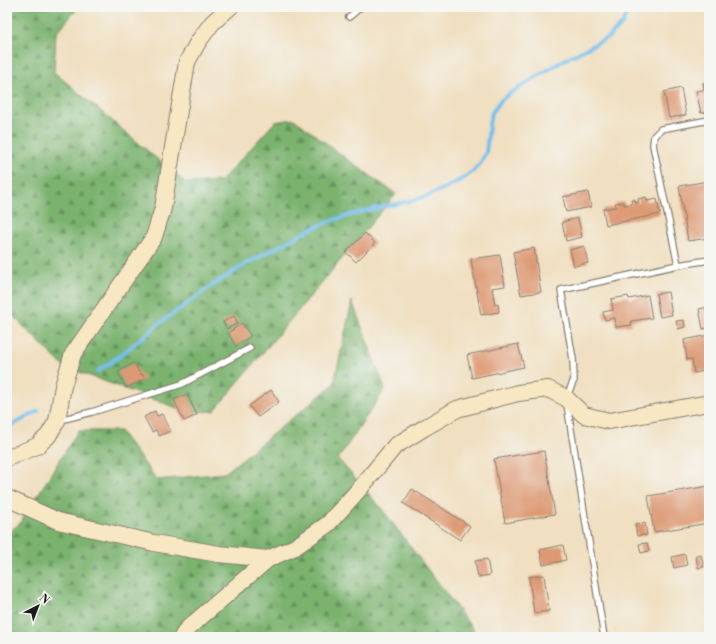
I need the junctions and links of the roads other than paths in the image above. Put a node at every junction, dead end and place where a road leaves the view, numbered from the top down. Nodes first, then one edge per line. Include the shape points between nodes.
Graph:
1 (230, 7) edge
2 (361, 7) edge
3 (349, 16) dead end
4 (709, 120) edge
5 (709, 260) edge
6 (678, 265) junction
7 (250, 348) dead end
8 (566, 398) junction
9 (709, 403) edge
10 (57, 421) junction
11 (7, 458) edge
12 (7, 498) edge
13 (268, 559) junction
14 (182, 637) edge
15 (604, 637) edge

1 - 10 street via 212,23 187,62 162,208 154,237 73,354 63,386
2 - 3 lane
4 - 6 lane via 661,129 654,136
5 - 6 lane
6 - 8 lane via 561,290 573,359 574,380
7 - 10 lane via 182,384
8 - 9 street via 584,415 609,422
8 - 13 street via 548,389 518,393 457,409 395,446 328,524 294,547
8 - 15 lane
10 - 11 street via 48,436 37,446
12 - 13 street via 58,521 154,543
13 - 14 street via 187,629

